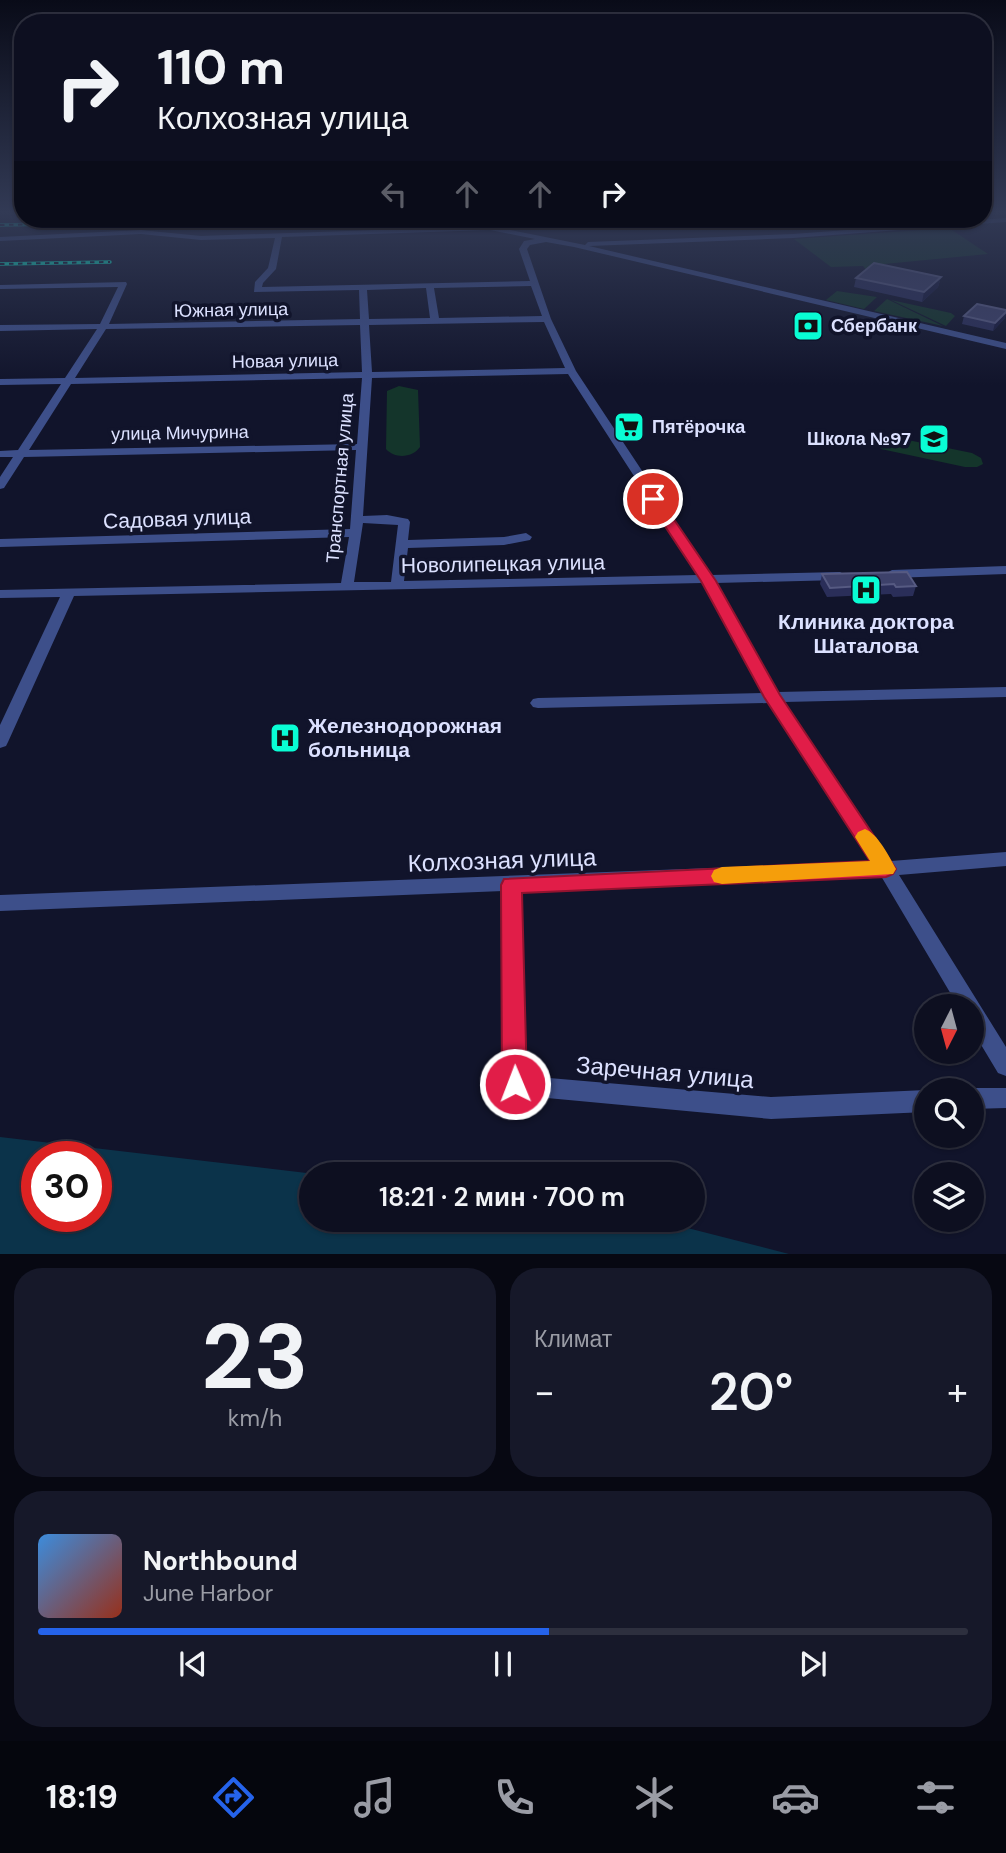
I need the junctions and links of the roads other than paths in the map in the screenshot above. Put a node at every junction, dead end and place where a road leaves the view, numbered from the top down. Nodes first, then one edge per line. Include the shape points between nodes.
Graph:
1 (272, 269) edge
2 (531, 269) edge
3 (675, 269) edge
4 (535, 283) junction
5 (430, 286) junction
6 (363, 287) junction
7 (0, 288) edge
8 (547, 319) junction
9 (435, 322) junction
10 (365, 324) junction
11 (103, 327) junction
12 (0, 328) edge
13 (1006, 346) edge
14 (571, 371) junction
15 (367, 375) junction
16 (67, 381) junction
17 (0, 382) edge
18 (360, 447) junction
19 (0, 454) edge
20 (20, 454) junction
21 (0, 486) edge
22 (356, 526) junction
23 (526, 537) dead end
24 (0, 543) edge
25 (402, 544) junction
26 (1006, 569) edge
27 (880, 575) edge
28 (853, 576) edge
29 (708, 581) junction
30 (347, 587) junction
31 (397, 587) junction
32 (0, 594) edge
33 (68, 594) junction
34 (1006, 692) edge
35 (772, 697) junction
36 (538, 703) dead end
37 (0, 742) edge
38 (1006, 859) edge
39 (886, 869) junction
40 (512, 885) junction
41 (0, 903) edge
42 (962, 994) edge
43 (984, 1031) edge
44 (1006, 1066) edge
45 (1006, 1098) edge
46 (984, 1099) edge
47 (914, 1102) edge

1 - 6 street via 257,290
2 - 4 street
3 - 13 street
4 - 5 street
4 - 8 street
5 - 6 street
5 - 9 street
6 - 10 street, Транспортная улица
7 - 11 street via 123,285
8 - 9 street, Южная улица
8 - 14 street
9 - 10 street, Южная улица
10 - 11 street, Южная улица
10 - 15 street, Транспортная улица
11 - 12 street, Южная улица
11 - 16 street
14 - 15 street, Новая улица
14 - 29 street
15 - 16 street, Новая улица
15 - 18 street, Транспортная улица
16 - 17 street, Новая улица
16 - 20 street
18 - 20 street, улица Мичурина
18 - 22 street, Транспортная улица
19 - 20 street, улица Мичурина
20 - 21 street
22 - 24 street, Садовая улица
22 - 25 street, Садовая улица via 387,519 404,522
22 - 30 street, Транспортная улица
23 - 25 street
25 - 31 street
26 - 27 street
28 - 29 street, Новолипецкая улица
29 - 31 street, Новолипецкая улица
29 - 35 street
30 - 31 street, Новолипецкая улица
30 - 33 street, Новолипецкая улица
32 - 33 street, Новолипецкая улица
33 - 37 street
34 - 35 street
35 - 36 street
35 - 39 street
38 - 39 street, Колхозная улица
39 - 40 street, Колхозная улица
39 - 42 street
40 - 41 street, Колхозная улица
40 - 47 street, Заречная улица via 515,1084 771,1108
43 - 44 street
45 - 46 street

